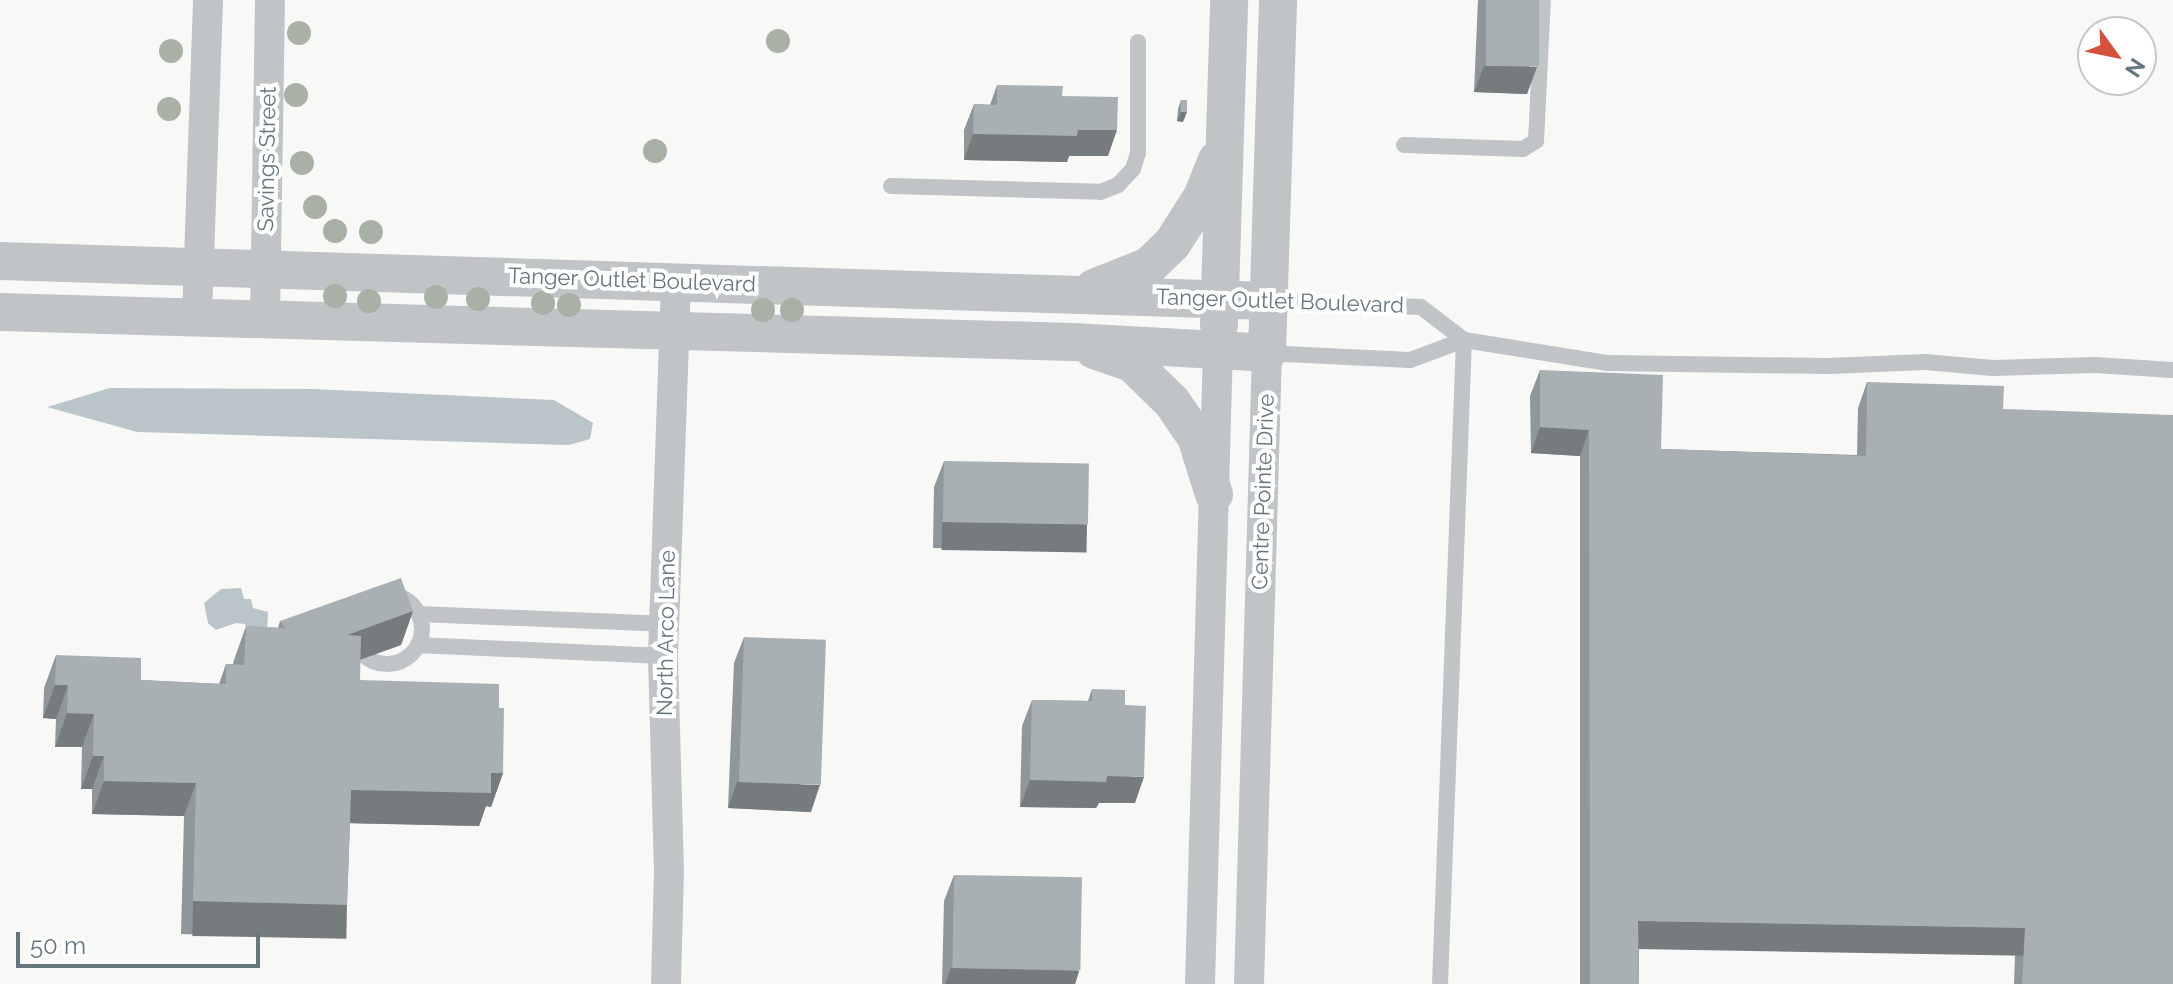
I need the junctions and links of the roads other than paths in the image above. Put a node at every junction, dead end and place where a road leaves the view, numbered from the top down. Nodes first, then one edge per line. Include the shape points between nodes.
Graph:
1 (208, 0) edge
2 (270, 0) edge
3 (1229, 0) edge
4 (1278, 0) edge
5 (1543, 0) edge
6 (1138, 42) dead end
7 (1225, 139) junction
8 (1404, 145) dead end
9 (891, 186) dead end
10 (0, 261) edge
11 (198, 267) junction
12 (266, 269) junction
13 (676, 281) junction
14 (1076, 293) junction
15 (1220, 299) junction
16 (1269, 301) junction
17 (0, 312) edge
18 (197, 316) junction
19 (265, 318) junction
20 (675, 331) junction
21 (1464, 340) junction
22 (1073, 342) junction
23 (1218, 348) junction
24 (1267, 353) junction
25 (2173, 370) edge
26 (1214, 494) junction
27 (419, 614) junction
28 (664, 624) junction
29 (418, 645) junction
30 (663, 656) junction
31 (666, 984) edge
32 (1200, 984) edge
33 (1249, 984) edge
34 (1440, 984) edge

1 - 11 street
2 - 12 street, Savings Street
3 - 7 street
4 - 16 street, Centre Pointe Drive
5 - 8 lane via 1536,141 1523,149
6 - 9 lane via 1138,153 1133,169 1118,185 1100,192
7 - 14 street via 1202,197 1172,244 1149,266
7 - 15 street
10 - 11 street, Tanger Outlet Boulevard
11 - 12 street, Tanger Outlet Boulevard
11 - 18 street
12 - 13 street, Tanger Outlet Boulevard
12 - 19 street, Savings Street
13 - 14 street, Tanger Outlet Boulevard
13 - 20 street, North Arco Lane
14 - 15 street, Tanger Outlet Boulevard
15 - 16 street, Tanger Outlet Boulevard
15 - 23 street
16 - 21 lane, Tanger Outlet Boulevard via 1421,307
16 - 24 street, Centre Pointe Drive
17 - 18 street
18 - 19 street
19 - 20 street
20 - 22 street
20 - 28 street, North Arco Lane
21 - 24 lane via 1410,360
21 - 25 lane via 1608,363 1925,362
21 - 34 lane
22 - 23 street
22 - 26 street via 1132,363 1172,402 1196,437
23 - 24 street
23 - 26 street
24 - 33 street, Centre Pointe Drive
26 - 32 street
27 - 28 lane
27 - 29 lane
27 - 29 lane via 403,597 380,594 361,606 352,628 359,650 378,663 401,661
28 - 30 street, North Arco Lane
29 - 30 lane
30 - 31 street, North Arco Lane via 669,872

